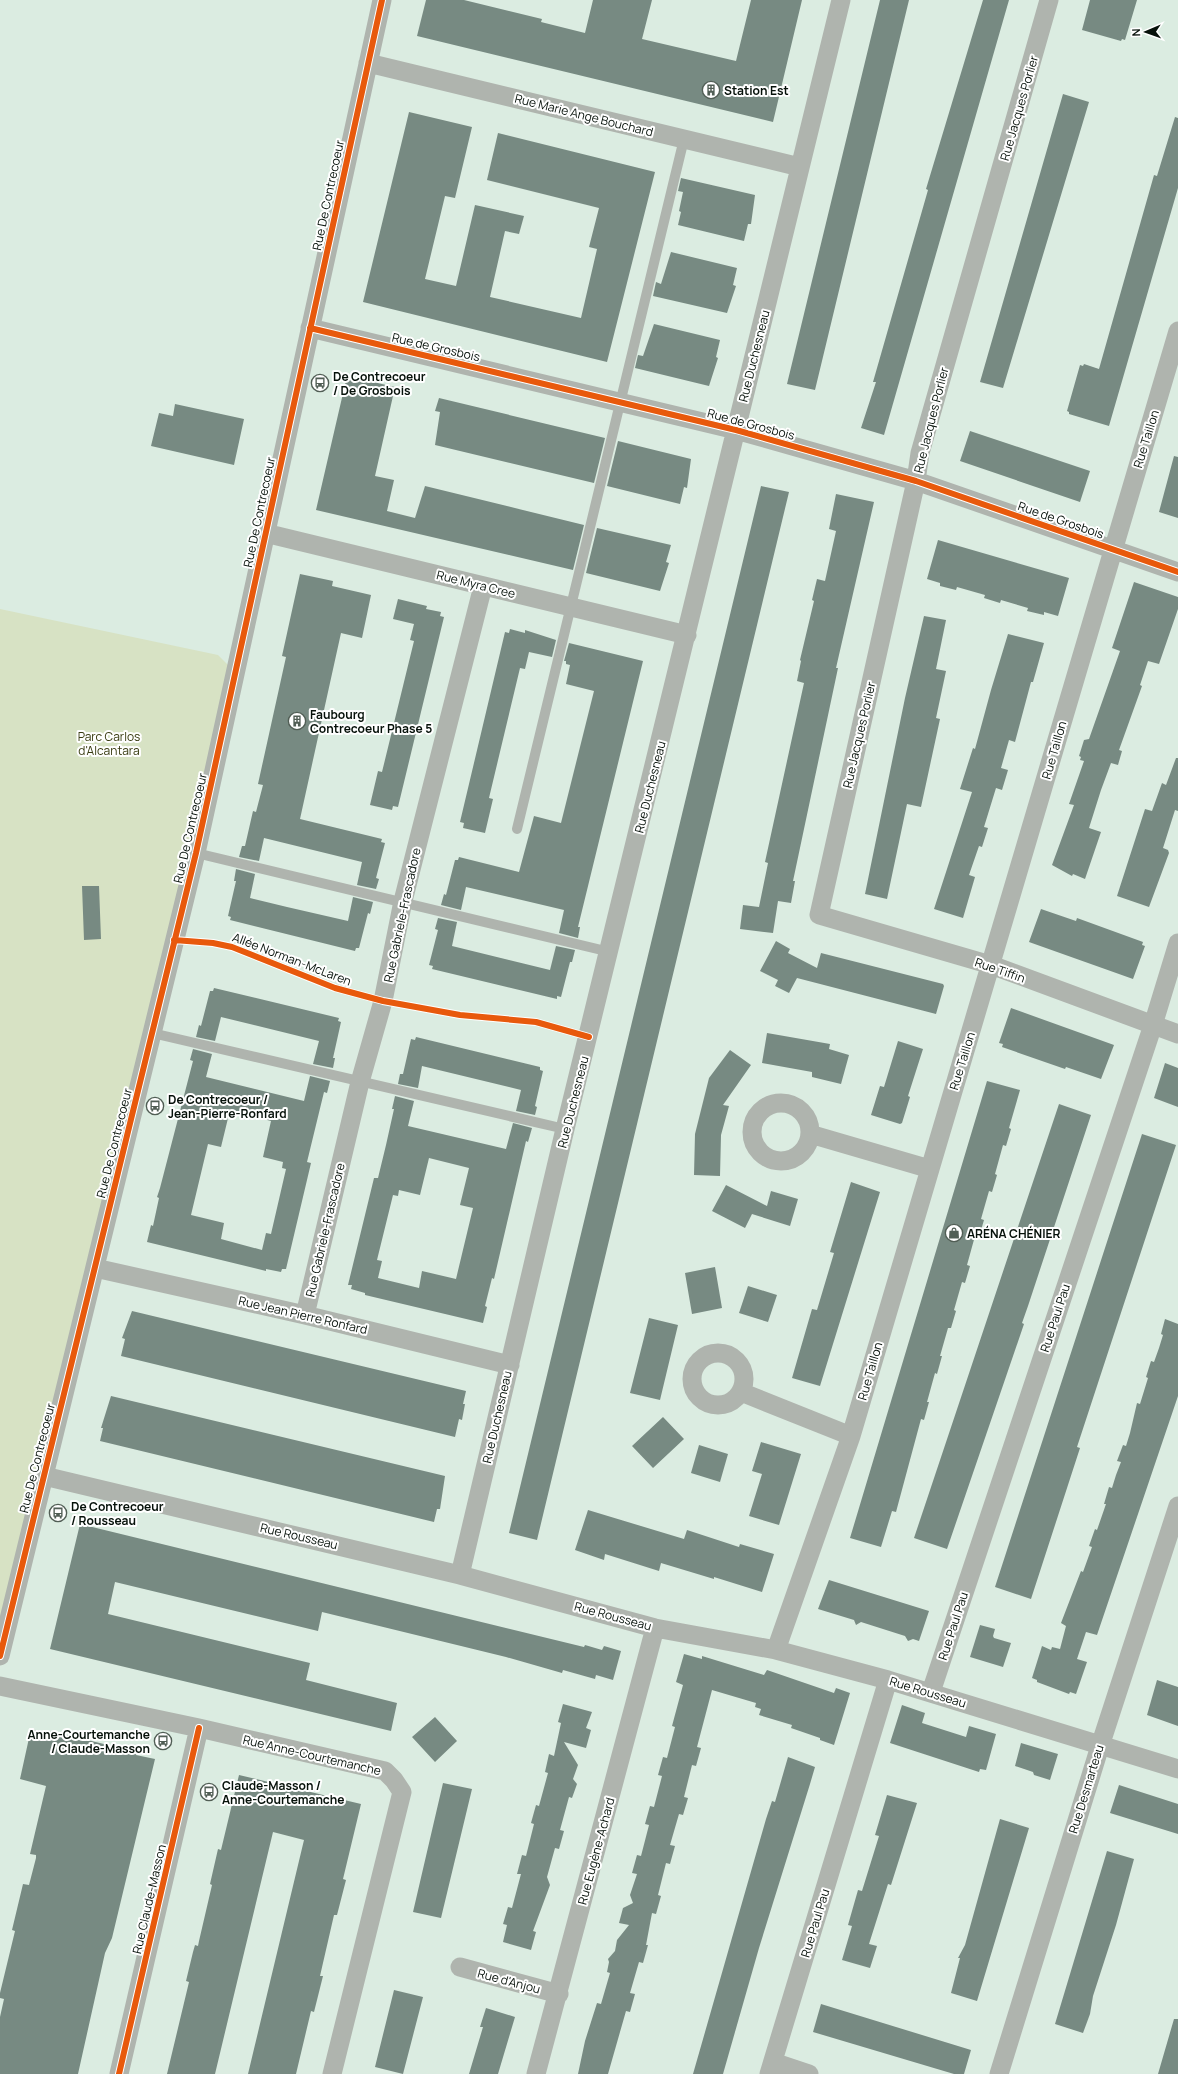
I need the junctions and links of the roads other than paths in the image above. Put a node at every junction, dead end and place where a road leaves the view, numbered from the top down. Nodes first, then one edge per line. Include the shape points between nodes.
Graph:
1 (382, 0) edge
2 (841, 0) edge
3 (1050, 0) edge
4 (368, 63) junction
5 (684, 139) junction
6 (800, 167) junction
7 (310, 328) junction
8 (1178, 331) edge
9 (619, 402) junction
10 (736, 430) junction
11 (916, 481) junction
12 (265, 533) junction
13 (1112, 550) junction
14 (1178, 572) edge
15 (483, 586) junction
16 (570, 607) junction
17 (687, 635) junction
18 (516, 829) dead end
19 (196, 853) junction
20 (403, 901) junction
21 (819, 915) joint
22 (1178, 944) edge
23 (610, 952) junction
24 (991, 966) junction
25 (1153, 1025) junction
26 (152, 1033) junction
27 (1178, 1034) edge
28 (360, 1082) junction
29 (565, 1129) junction
30 (810, 1134) dead end
31 (930, 1169) junction
32 (95, 1268) junction
33 (305, 1315) junction
34 (510, 1365) junction
35 (741, 1392) dead end
36 (851, 1436) junction
37 (44, 1476) junction
38 (1178, 1506) edge
39 (460, 1575) junction
40 (655, 1628) junction
41 (776, 1650) junction
42 (0, 1656) edge
43 (888, 1680) junction
44 (0, 1686) edge
45 (930, 1692) junction
46 (199, 1728) junction
47 (1100, 1746) junction
48 (1178, 1769) edge
49 (460, 1967) dead end
50 (559, 1994) junction
51 (771, 2068) edge
52 (119, 2074) edge
53 (332, 2074) edge
54 (536, 2074) edge
55 (809, 2074) edge
56 (1000, 2074) edge

1 - 4 street, Rue De Contrecoeur
2 - 6 street, Rue Duchesneau
3 - 11 street, Rue Jacques Porlier via 920,453
4 - 5 street, Rue Marie Ange Bouchard
4 - 7 street, Rue De Contrecoeur
5 - 6 street, Rue Marie Ange Bouchard
5 - 9 lane
6 - 10 street, Rue Duchesneau
7 - 9 street, Rue de Grosbois
7 - 12 street, Rue De Contrecoeur
8 - 13 street, Rue Taillon
9 - 10 street, Rue de Grosbois
9 - 16 lane
10 - 11 street, Rue de Grosbois
10 - 17 street, Rue Duchesneau
11 - 13 street, Rue de Grosbois
11 - 21 street, Rue Jacques Porlier
12 - 15 street, Rue Myra Cree
12 - 19 street, Rue De Contrecoeur
13 - 14 street, Rue de Grosbois
13 - 24 street, Rue Taillon
15 - 16 street, Rue Myra Cree
15 - 20 street, Rue Gabriele-Frascadore
16 - 17 street, Rue Myra Cree
16 - 18 lane
17 - 23 street, Rue Duchesneau
19 - 20 lane
19 - 26 street, Rue De Contrecoeur
20 - 23 lane
20 - 28 street, Rue Gabriele-Frascadore via 383,1001
21 - 24 street, Rue Tiffin
22 - 25 street, Rue Paul Pau
23 - 29 street, Rue Duchesneau
24 - 25 street, Rue Tiffin
24 - 31 street, Rue Taillon
25 - 27 street, Rue Tiffin
25 - 45 street, Rue Paul Pau
26 - 28 lane
26 - 32 street, Rue De Contrecoeur
28 - 29 lane
28 - 33 street, Rue Gabriele-Frascadore
29 - 34 street, Rue Duchesneau
30 - 31 street
31 - 36 street, Rue Taillon
32 - 33 street, Rue Jean Pierre Ronfard
32 - 37 street, Rue De Contrecoeur
33 - 34 street, Rue Jean Pierre Ronfard
34 - 39 street, Rue Duchesneau
35 - 36 street
36 - 41 street, Rue Taillon
37 - 39 street, Rue Rousseau
37 - 42 street, Rue De Contrecoeur
38 - 47 street, Rue Desmarteau
39 - 40 street, Rue Rousseau
40 - 41 street, Rue Rousseau
40 - 50 street, Rue Eugène-Achard
41 - 43 street, Rue Rousseau
43 - 45 street, Rue Rousseau
43 - 51 street, Rue Paul Pau
44 - 46 street, Rue Anne-Courtemanche
45 - 47 street, Rue Rousseau
46 - 52 street, Rue Claude-Masson
46 - 53 street, Rue Anne-Courtemanche via 385,1771 402,1792
47 - 48 street, Rue Rousseau
47 - 56 street, Rue Desmarteau
49 - 50 street, Rue d'Anjou
50 - 54 street, Rue Eugène-Achard
51 - 55 street

